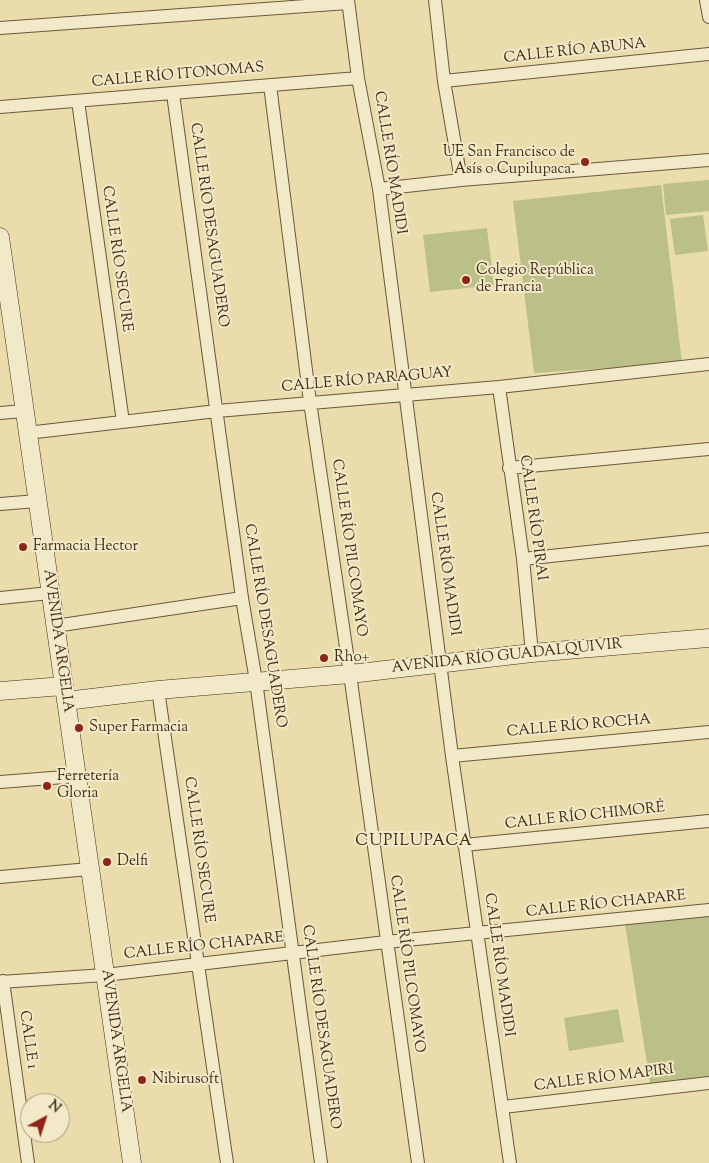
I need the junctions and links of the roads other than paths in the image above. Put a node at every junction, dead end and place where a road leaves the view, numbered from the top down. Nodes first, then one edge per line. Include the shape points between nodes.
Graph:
1 (435, 0) edge
2 (706, 0) edge
3 (348, 1) edge
4 (709, 17) edge
5 (0, 28) edge
6 (709, 54) edge
7 (358, 78) junction
8 (444, 82) junction
9 (270, 85) junction
10 (173, 94) junction
11 (78, 101) junction
12 (0, 107) edge
13 (709, 160) edge
14 (461, 180) junction
15 (379, 189) junction
16 (0, 237) edge
17 (6, 322) edge
18 (709, 364) edge
19 (499, 387) junction
20 (404, 394) junction
21 (310, 402) junction
22 (24, 411) junction
23 (217, 411) junction
24 (0, 413) edge
25 (122, 422) junction
26 (27, 433) junction
27 (709, 449) edge
28 (508, 468) junction
29 (37, 501) junction
30 (0, 504) edge
31 (709, 539) edge
32 (522, 559) junction
33 (50, 593) junction
34 (0, 598) edge
35 (242, 598) junction
36 (55, 626) junction
37 (709, 641) edge
38 (532, 654) junction
39 (440, 663) junction
40 (350, 674) junction
41 (256, 681) junction
42 (158, 690) junction
43 (0, 691) edge
44 (64, 694) junction
45 (709, 732) edge
46 (452, 756) junction
47 (77, 776) junction
48 (0, 782) edge
49 (709, 821) edge
50 (464, 845) junction
51 (90, 869) junction
52 (0, 877) edge
53 (709, 910) edge
54 (476, 935) junction
55 (386, 942) junction
56 (294, 954) junction
57 (198, 965) junction
58 (105, 975) junction
59 (1, 982) edge
60 (709, 1084) edge
61 (503, 1107) junction
62 (28, 1163) edge
63 (132, 1163) edge
64 (227, 1163) edge
65 (321, 1163) edge
66 (418, 1163) edge
67 (510, 1163) edge

1 - 8 street
2 - 4 street
3 - 5 street
3 - 7 street, CALLE RÍO MADIDI
6 - 8 street, CALLE RÍO ABUNA
7 - 9 street, CALLE RÍO ITONOMAS
7 - 15 street, CALLE RÍO MADIDI
8 - 14 street
9 - 10 street, CALLE RÍO ITONOMAS
9 - 21 street, CALLE RÍO PILCOMAYO
10 - 11 street, CALLE RÍO ITONOMAS
10 - 23 street, CALLE RÍO DESAGUADERO
11 - 12 street, CALLE RÍO ITONOMAS
11 - 25 street, CALLE RÍO SECURE
13 - 14 street
14 - 15 street
15 - 20 street, CALLE RÍO MADIDI
16 - 17 street, AVENIDA ARGELIA
17 - 22 street, AVENIDA ARGELIA
18 - 19 street, CALLE RÍO PARAGUAY
19 - 20 street, CALLE RÍO PARAGUAY
19 - 28 street, CALLE RÍO PIRAI
20 - 21 street, CALLE RÍO PARAGUAY
20 - 39 street, CALLE RÍO MADIDI
21 - 23 street, CALLE RÍO PARAGUAY
21 - 40 street, CALLE RÍO PILCOMAYO
22 - 24 street
22 - 26 street, AVENIDA ARGELIA
23 - 25 street, CALLE RÍO PARAGUAY
23 - 35 street, CALLE RÍO DESAGUADERO
25 - 26 street, CALLE RÍO PARAGUAY
26 - 29 street, AVENIDA ARGELIA
27 - 28 street
28 - 32 street, CALLE RÍO PIRAI
29 - 30 street
29 - 33 street, AVENIDA ARGELIA
31 - 32 street
32 - 38 street, CALLE RÍO PIRAI
33 - 34 street
33 - 36 street, AVENIDA ARGELIA
35 - 36 street
35 - 41 street, CALLE RÍO DESAGUADERO
36 - 44 street, AVENIDA ARGELIA
37 - 38 street, AVENIDA RÍO GUADALQUIVIR
38 - 39 street, AVENIDA RÍO GUADALQUIVIR
39 - 40 street, AVENIDA RÍO GUADALQUIVIR
39 - 46 street, CALLE RÍO MADIDI
40 - 41 street, AVENIDA RÍO GUADALQUIVIR
40 - 55 street, CALLE RÍO PILCOMAYO
41 - 42 street, AVENIDA RÍO GUADALQUIVIR
41 - 56 street, CALLE RÍO DESAGUADERO
42 - 44 street, AVENIDA RÍO GUADALQUIVIR
42 - 57 street, CALLE RÍO SECURE
43 - 44 street, AVENIDA RÍO GUADALQUIVIR
44 - 47 street, AVENIDA ARGELIA
45 - 46 street, CALLE RÍO ROCHA
46 - 50 street, CALLE RÍO MADIDI
47 - 48 street
47 - 51 street, AVENIDA ARGELIA
49 - 50 street, CALLE RÍO CHIMORÉ
50 - 54 street, CALLE RÍO MADIDI
51 - 52 street
51 - 58 street, AVENIDA ARGELIA
53 - 54 street, CALLE RÍO CHAPARE
54 - 55 street, CALLE RÍO CHAPARE
54 - 61 street, CALLE RÍO MADIDI
55 - 56 street, CALLE RÍO CHAPARE
55 - 66 street, CALLE RÍO PILCOMAYO
56 - 57 street, CALLE RÍO CHAPARE
56 - 65 street, CALLE RÍO DESAGUADERO
57 - 58 street, CALLE RÍO CHAPARE
57 - 64 street, CALLE RÍO SECURE
58 - 59 street, CALLE RÍO CHAPARE
58 - 63 street, AVENIDA ARGELIA
59 - 62 street, CALLE 1
60 - 61 street, CALLE RÍO MAPIRI
61 - 67 street, CALLE RÍO MADIDI

